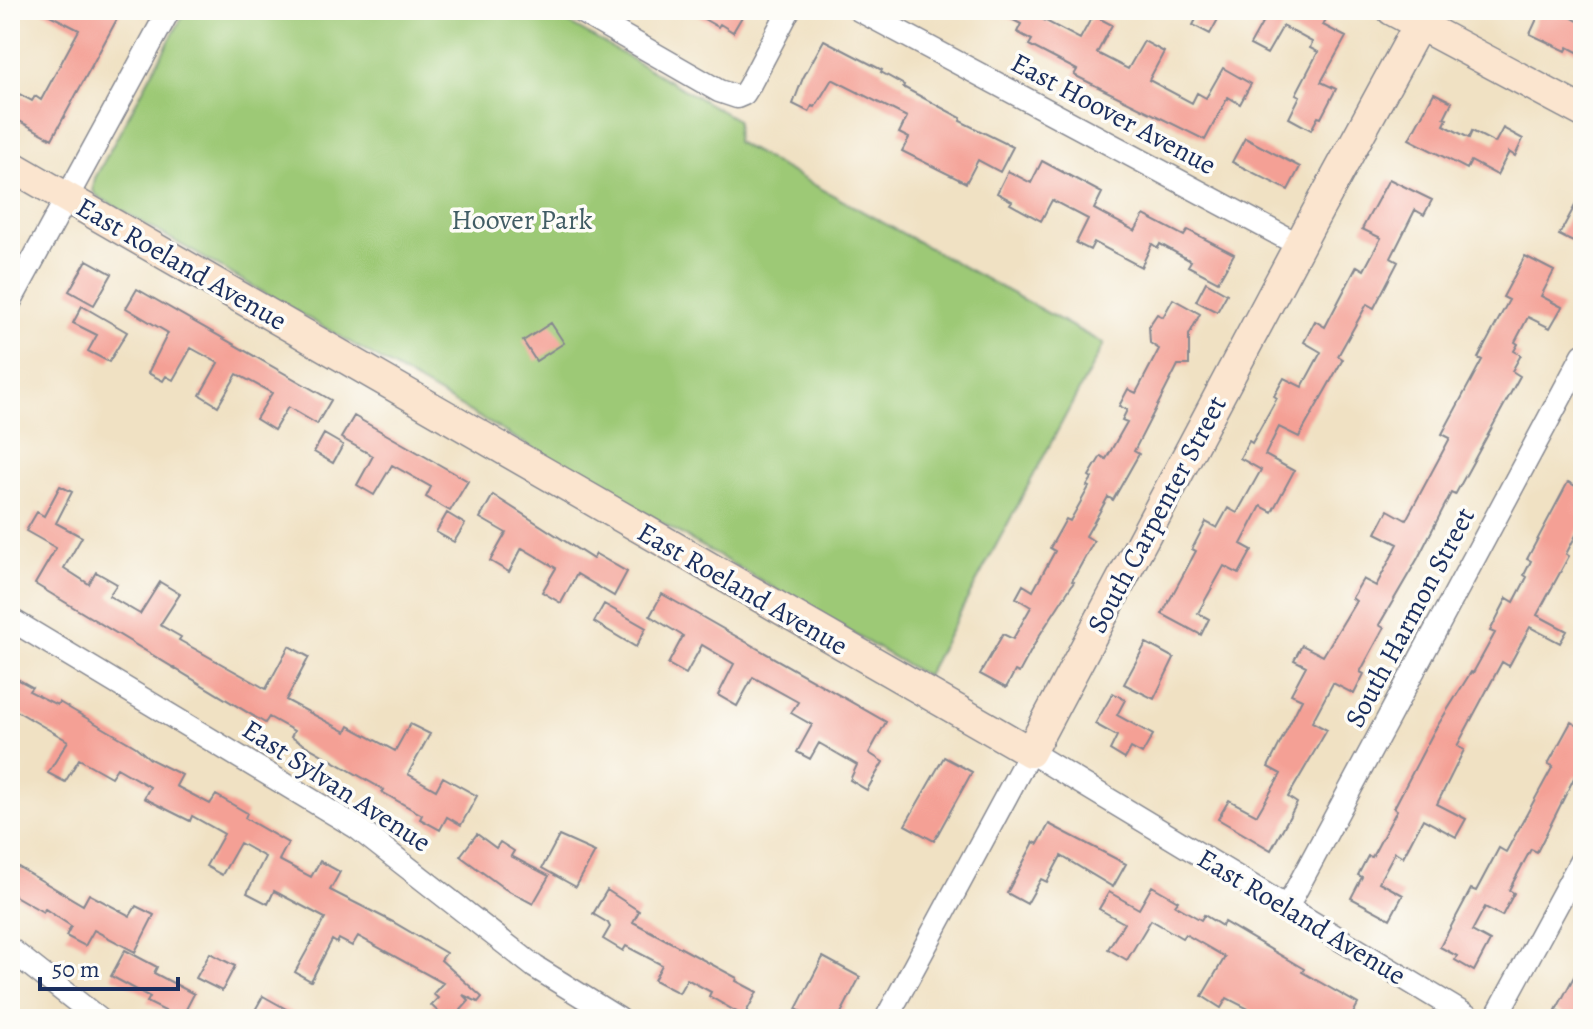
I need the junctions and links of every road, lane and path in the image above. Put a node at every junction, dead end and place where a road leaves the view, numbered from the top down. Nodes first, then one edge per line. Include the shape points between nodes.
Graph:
1 (169, 10) edge
2 (578, 10) edge
3 (789, 10) edge
4 (859, 10) edge
5 (1392, 10) edge
6 (1423, 17) edge
7 (1583, 112) edge
8 (10, 165) edge
9 (68, 197) junction
10 (1299, 245) junction
11 (10, 302) edge
12 (1583, 355) edge
13 (10, 619) edge
14 (1030, 752) junction
15 (1583, 857) edge
16 (1287, 907) junction
17 (10, 949) edge
18 (596, 1013) edge
19 (99, 1019) edge
20 (619, 1019) edge
21 (886, 1019) edge
22 (1472, 1019) edge
23 (1495, 1019) edge

1 - 9 street
2 - 3 street via 737,97 749,86
4 - 10 street, East Hoover Avenue
5 - 6 street
6 - 7 street
6 - 10 street, South Carpenter Street
8 - 9 street, East Roeland Avenue
9 - 11 street
9 - 14 street, East Roeland Avenue
10 - 14 street, South Carpenter Street
12 - 16 street, South Harmon Street
13 - 18 street, East Sylvan Avenue via 356,827
14 - 16 street, East Roeland Avenue
14 - 21 street, South Carpenter Street
15 - 23 street
16 - 22 street, East Roeland Avenue
17 - 19 street
18 - 20 street, East Sylvan Avenue

